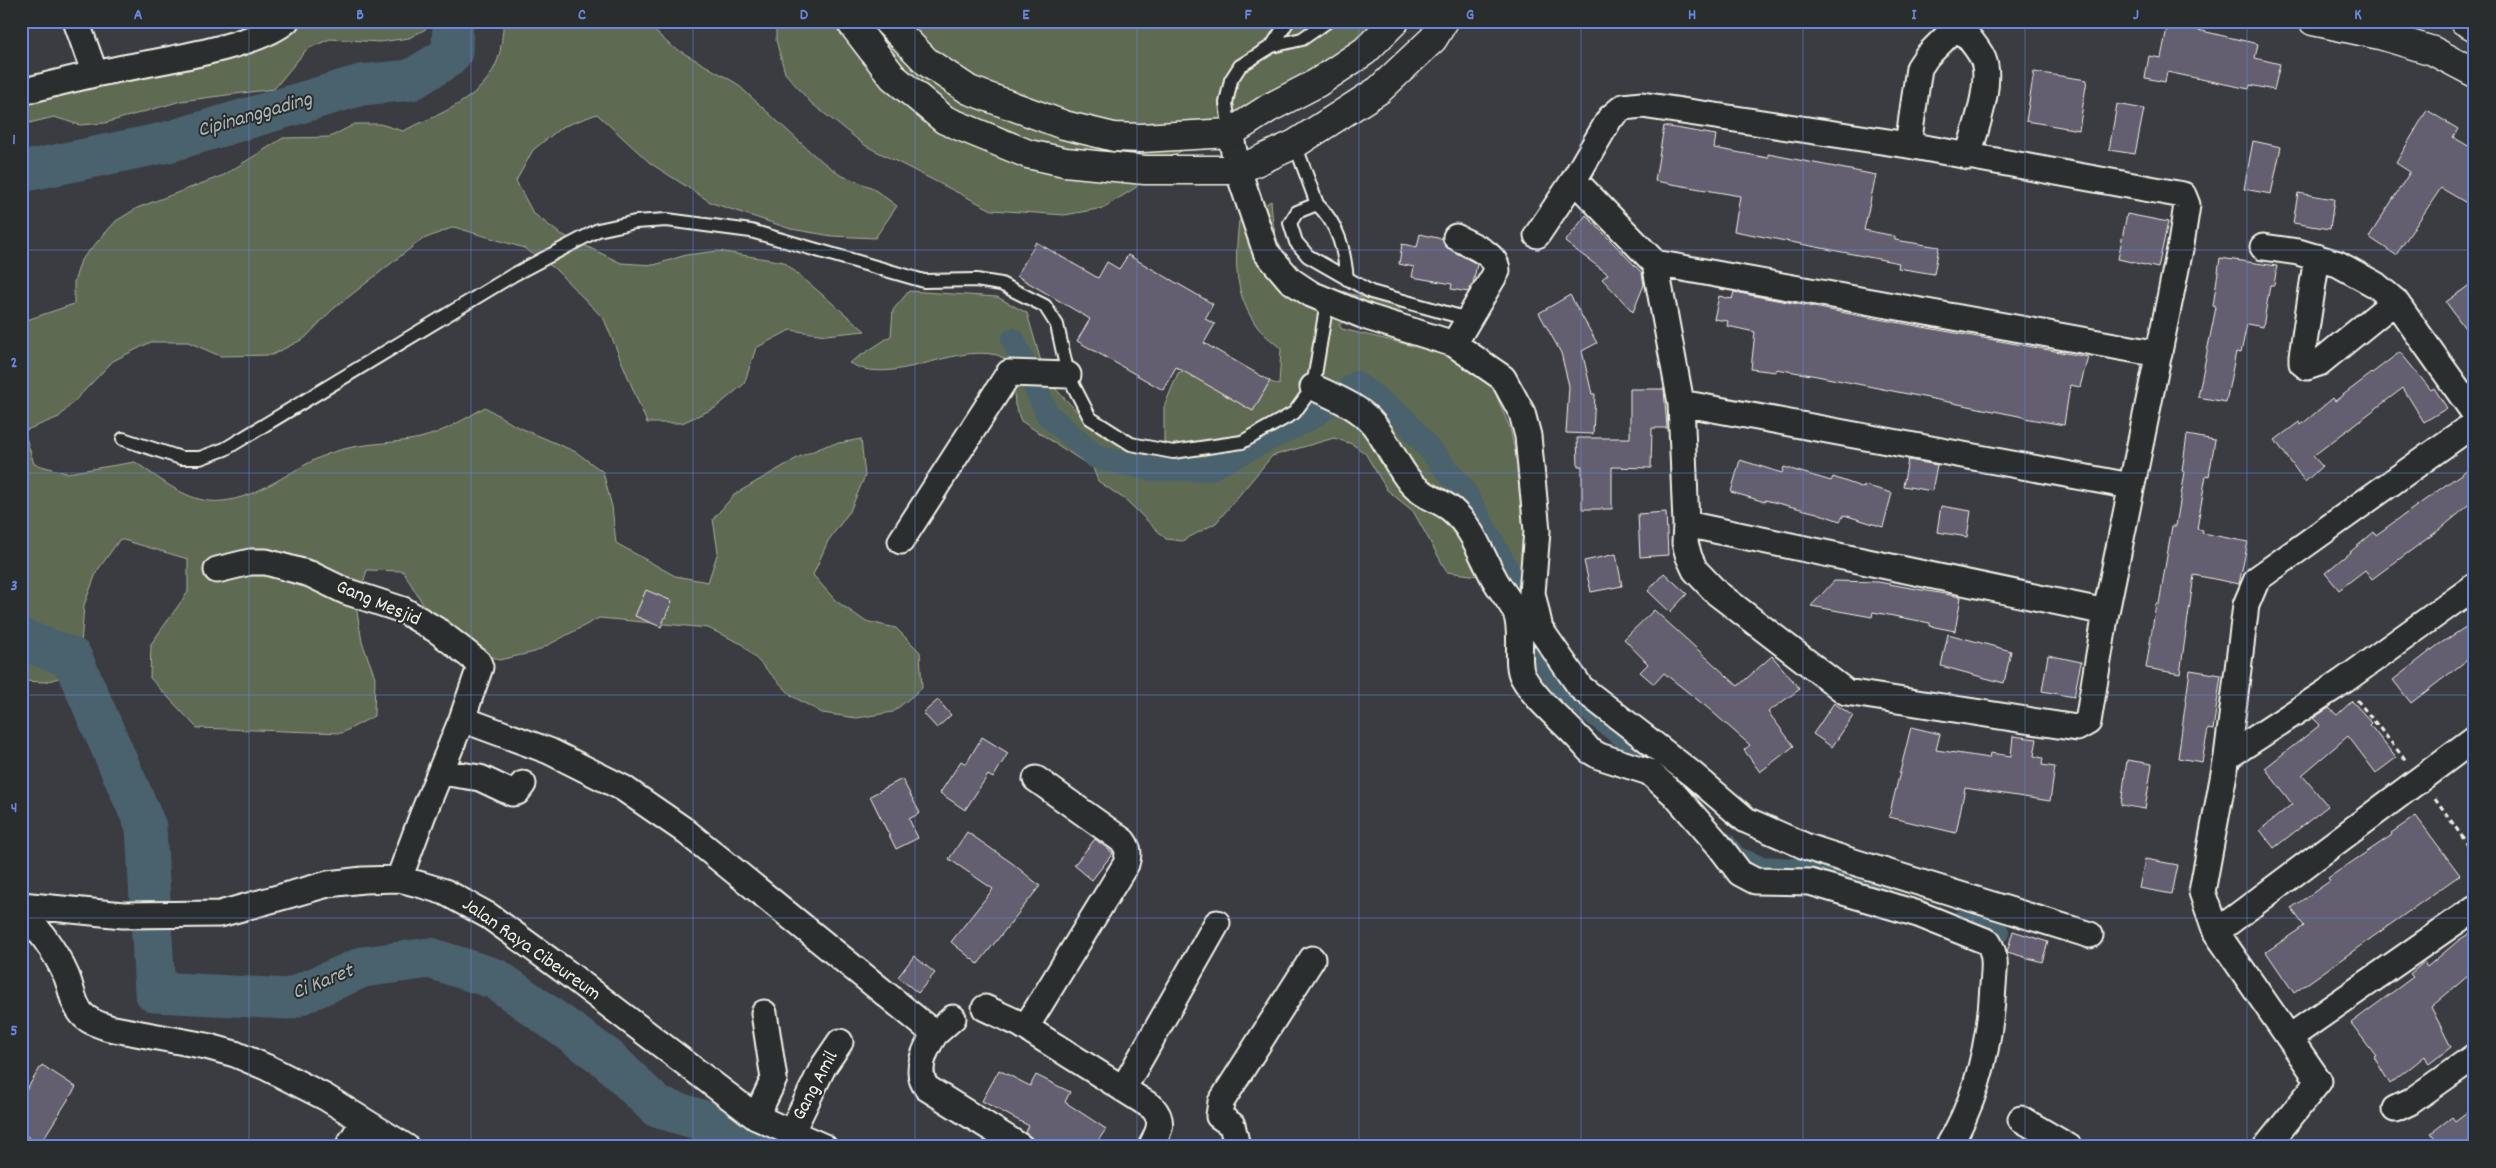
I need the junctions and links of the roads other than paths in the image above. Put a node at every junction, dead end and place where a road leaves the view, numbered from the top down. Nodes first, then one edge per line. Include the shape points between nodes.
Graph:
1 (76, 21) edge
2 (286, 21) edge
3 (850, 21) edge
4 (887, 21) edge
5 (1288, 21) edge
6 (1328, 21) edge
7 (1395, 21) edge
8 (1444, 21) edge
9 (2313, 21) edge
10 (2464, 21) edge
11 (1958, 23) edge
12 (2475, 27) edge
13 (1272, 46) junction
14 (2475, 73) edge
15 (94, 74) junction
16 (21, 92) edge
17 (1230, 132) junction
18 (1295, 144) junction
19 (1908, 145) junction
20 (1968, 157) junction
21 (1238, 170) junction
22 (1574, 180) junction
23 (1317, 204) junction
24 (1537, 235) dead end
25 (1456, 238) dead end
26 (2264, 247) dead end
27 (2317, 257) junction
28 (1655, 263) junction
29 (1347, 279) junction
30 (1327, 302) junction
31 (2395, 302) junction
32 (1468, 319) junction
33 (1454, 344) junction
34 (2159, 354) junction
35 (1068, 374) junction
36 (1323, 392) junction
37 (1681, 403) junction
38 (2475, 414) edge
39 (2475, 424) edge
40 (123, 440) dead end
41 (2132, 486) junction
42 (1686, 524) junction
43 (901, 540) dead end
44 (217, 570) dead end
45 (2475, 586) edge
46 (2106, 612) junction
47 (462, 719) junction
48 (2475, 738) edge
49 (2227, 756) junction
50 (441, 772) junction
51 (1036, 779) dead end
52 (523, 784) dead end
53 (399, 879) junction
54 (21, 906) edge
55 (2475, 908) edge
56 (1217, 923) dead end
57 (2216, 932) junction
58 (2090, 936) dead end
59 (1312, 959) dead end
60 (985, 1008) dead end
61 (764, 1013) dead end
62 (1026, 1027) junction
63 (2290, 1037) junction
64 (840, 1042) dead end
65 (2475, 1056) edge
66 (1123, 1090) junction
67 (2395, 1109) dead end
68 (756, 1117) junction
69 (2021, 1118) dead end
70 (363, 1122) junction
71 (792, 1131) junction
72 (348, 1147) edge
73 (406, 1147) edge
74 (824, 1147) edge
75 (1021, 1147) edge
76 (1151, 1147) edge
77 (1233, 1147) edge
78 (1948, 1147) edge
79 (2069, 1147) edge
80 (2266, 1147) edge

1 - 15 street
2 - 15 street via 272,31 216,49
3 - 21 street via 893,77 918,100 945,120 986,138 1028,154 1065,162 1145,170
4 - 17 street via 927,62 969,90 1064,125 1132,138
5 - 13 lane
6 - 13 lane via 1302,38
7 - 17 street via 1365,50 1333,72
8 - 18 street via 1433,39 1379,90
9 - 14 street via 2380,35 2433,51
10 - 12 street
11 - 19 street via 1919,68
11 - 20 street via 1983,59 1985,70 1985,85
13 - 17 lane via 1240,66 1230,80 1226,103
15 - 16 street
17 - 21 street
18 - 21 street
18 - 23 lane
19 - 20 street
19 - 22 street via 1642,105 1623,108 1610,118
20 - 34 street via 2185,197 2187,205 2182,244
21 - 30 street via 1266,252 1290,280
22 - 24 street
22 - 28 street
23 - 29 lane via 1330,217 1341,241
23 - 29 lane via 1297,212 1290,223 1296,242 1308,256
25 - 32 street via 1488,255 1497,266
26 - 27 street
27 - 31 street via 2357,273
27 - 31 street via 2302,356 2302,363 2307,367 2319,363
28 - 34 street
28 - 37 street
29 - 32 lane via 1371,292
30 - 33 street
30 - 36 lane
31 - 38 street
32 - 33 street
33 - 58 street via 1503,378 1522,413 1528,436 1537,532 1532,593 1540,629 1581,688 1746,820 1807,847
34 - 41 street
35 - 36 lane via 1090,418 1131,444 1173,452 1242,442 1294,413
35 - 40 lane via 1057,325 1046,306 1001,284 976,280 924,281 751,231 667,220 635,222 598,230 512,275 225,449 200,458 182,458
35 - 43 street via 1009,372
36 - 78 street via 1358,410 1374,425 1413,485 1452,510 1464,523 1516,614 1520,630 1521,674 1530,689 1589,750 1649,772 1674,795 1747,879 1810,882 1918,914 1988,942 1994,952 1991,1026 1974,1093
37 - 41 street
37 - 42 street
39 - 49 street via 2257,579 2246,605
41 - 46 street
42 - 46 street
42 - 46 street via 1685,543 1695,570 1717,593 1846,692 2077,728 2088,722 2090,717
44 - 47 street, Gang Mesjid via 250,562 283,566 403,610 438,631 480,667
45 - 49 street via 2342,682
47 - 50 street, Gang Mesjid
47 - 75 street via 549,751 623,788 684,830 944,1026 928,1044 920,1075 923,1082
48 - 57 street
49 - 57 street via 2201,889
50 - 52 street via 480,778 512,793
50 - 53 street, Gang Mesjid
51 - 62 street via 1123,841 1129,850 1126,864
53 - 54 street, Jalan Raya Cibeureum via 328,884 228,912 123,915
53 - 68 street, Jalan Raya Cibeureum via 445,892 489,916
54 - 70 street via 68,977 76,1005 94,1022 109,1028 235,1054 325,1097
55 - 63 street
56 - 66 street
57 - 63 street
59 - 77 street via 1221,1102 1219,1116 1232,1125 1236,1142
60 - 62 street
61 - 68 street via 774,1079
62 - 66 street
63 - 80 street via 2319,1081
64 - 71 street, Gang Amil via 826,1060
65 - 67 street
66 - 76 street via 1159,1114 1161,1123
68 - 71 street, Jalan Raya Cibeureum
69 - 79 street
70 - 72 street
70 - 73 street
71 - 74 street, Jalan Raya Cibeureum

